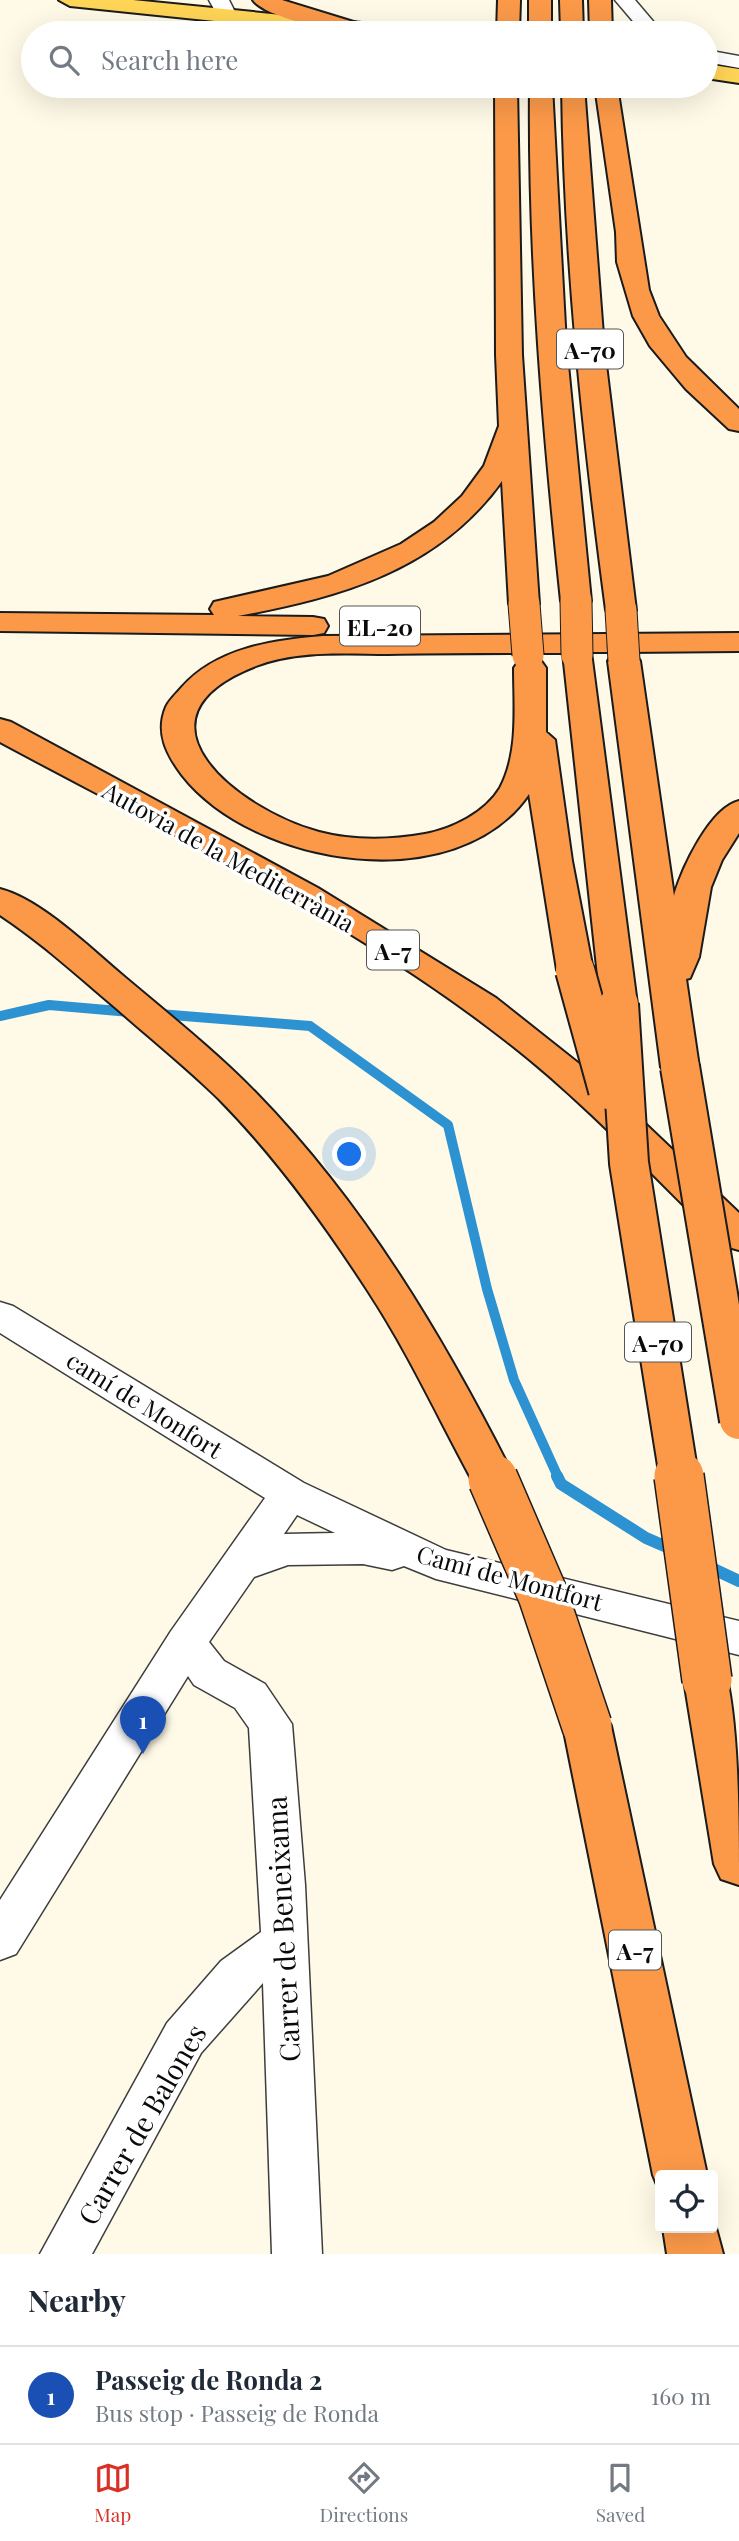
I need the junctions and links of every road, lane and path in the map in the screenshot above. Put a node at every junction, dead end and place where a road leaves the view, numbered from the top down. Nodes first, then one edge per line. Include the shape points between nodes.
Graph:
1 (70, 0) edge
2 (264, 0) edge
3 (540, 0) edge
4 (571, 0) edge
5 (600, 0) edge
6 (625, 0) edge
7 (508, 1) edge
8 (223, 8) edge
9 (303, 21) edge
10 (324, 21) edge
11 (508, 21) edge
12 (540, 21) edge
13 (572, 21) edge
14 (601, 21) edge
15 (643, 21) edge
16 (718, 58) edge
17 (739, 62) edge
18 (718, 73) edge
19 (739, 76) edge
20 (506, 98) edge
21 (541, 98) edge
22 (574, 98) edge
23 (608, 98) edge
24 (628, 232) junction
25 (709, 360) dead end
26 (739, 424) edge
27 (513, 426) junction
28 (7, 629) edge
29 (739, 629) edge
30 (739, 642) edge
31 (548, 655) junction
32 (0, 729) edge
33 (739, 811) edge
34 (0, 900) edge
35 (670, 992) junction
36 (629, 1163) junction
37 (739, 1236) edge
38 (0, 1315) edge
39 (739, 1420) edge
40 (290, 1494) junction
41 (436, 1563) junction
42 (240, 1566) junction
43 (739, 1638) edge
44 (186, 1643) junction
45 (739, 1864) edge
46 (0, 1940) edge
47 (284, 1941) junction
48 (679, 2170) edge
49 (691, 2233) edge
50 (65, 2254) edge
51 (297, 2254) edge
52 (695, 2254) edge

1 - 8 main road
2 - 10 highway
3 - 12 highway
4 - 13 highway
5 - 14 highway
6 - 15 street
7 - 11 highway
8 - 9 main road
16 - 17 street
18 - 19 main road
20 - 27 highway
21 - 31 highway, A-70, bridge via 555,391 576,601
22 - 35 highway, A-70, bridge via 604,487
23 - 24 highway
24 - 25 highway via 663,302
24 - 26 highway via 627,255 647,323 690,377
27 - 28 highway via 496,470 458,517 416,547 359,575 212,611
27 - 31 highway, bridge via 524,604
28 - 29 highway, EL-20
28 - 31 highway, EL-20 via 70,638 406,636
30 - 31 highway, EL-20
31 - 31 highway via 521,780 504,806 478,827 436,842 363,848 281,831 216,793 181,749 176,728 183,705 199,686 225,667 279,648 323,645
31 - 36 highway, A-70, bridge via 619,1004
31 - 36 highway, bridge via 555,861 575,970
32 - 37 highway, Autovia de la Mediterrània / A-7 via 307,896 484,1007 562,1069
33 - 35 highway via 700,866 684,951
34 - 48 highway, A-7, bridge via 97,973 244,1103 321,1193 385,1281 462,1414 543,1595 587,1726
35 - 39 highway, A-70, bridge
36 - 45 highway, A-70, bridge
38 - 40 street, camí de Monfort
40 - 41 street, Camí de Montfort
40 - 42 street
41 - 42 street via 363,1548 286,1549
41 - 43 street, Camí de Montfort
42 - 44 street
44 - 46 street
44 - 47 street, Carrer de Beneixama via 209,1673 250,1696 270,1724
47 - 50 street, Carrer de Balones via 238,1975 184,2038
47 - 51 street, Carrer de Beneixama
49 - 52 highway

